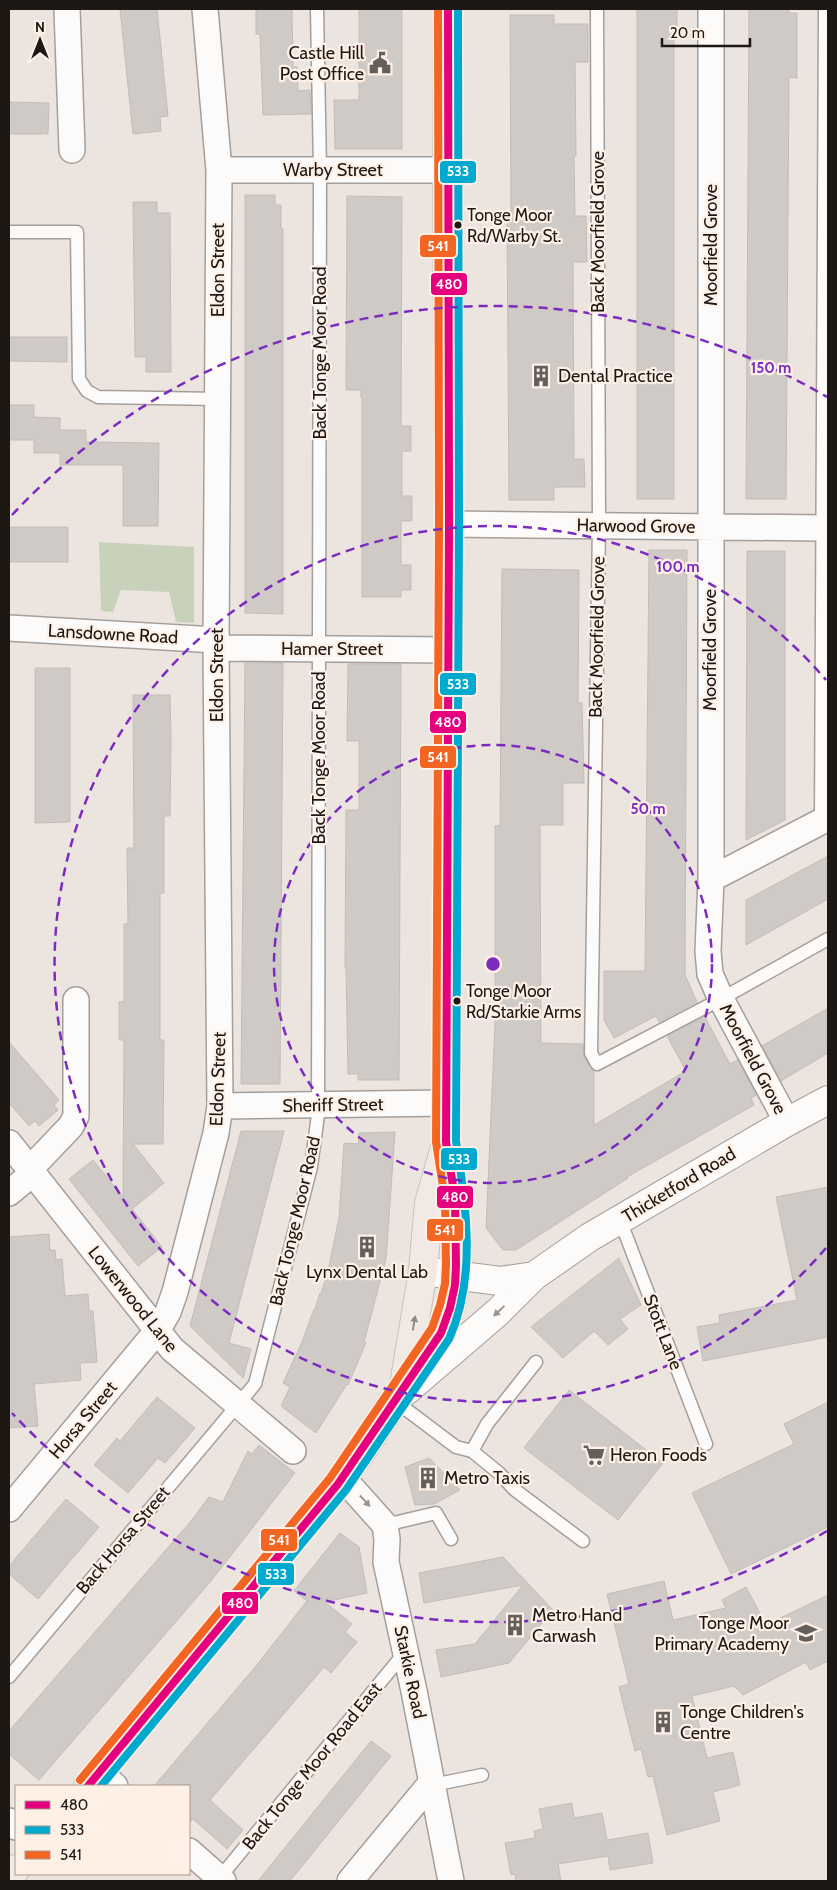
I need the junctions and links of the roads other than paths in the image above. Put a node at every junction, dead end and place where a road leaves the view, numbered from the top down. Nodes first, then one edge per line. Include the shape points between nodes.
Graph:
1 (67, 9) edge
2 (205, 9) edge
3 (317, 9) edge
4 (448, 9) edge
5 (597, 9) edge
6 (711, 9) edge
7 (824, 9) edge
8 (72, 150) dead end
9 (219, 170) junction
10 (320, 170) junction
11 (447, 170) junction
12 (9, 232) edge
13 (218, 399) junction
14 (449, 524) junction
15 (598, 526) junction
16 (710, 527) junction
17 (822, 528) junction
18 (9, 628) edge
19 (216, 644) junction
20 (320, 649) junction
21 (448, 650) junction
22 (825, 820) edge
23 (711, 879) junction
24 (828, 939) edge
25 (721, 999) junction
26 (76, 1000) dead end
27 (828, 1100) edge
28 (447, 1103) junction
29 (318, 1105) junction
30 (220, 1106) junction
31 (787, 1122) junction
32 (446, 1142) junction
33 (11, 1146) edge
34 (31, 1171) junction
35 (9, 1194) edge
36 (620, 1220) junction
37 (423, 1271) junction
38 (455, 1276) junction
39 (534, 1276) junction
40 (157, 1331) junction
41 (536, 1362) dead end
42 (399, 1395) junction
43 (237, 1404) junction
44 (706, 1444) dead end
45 (293, 1451) dead end
46 (472, 1452) junction
47 (342, 1477) junction
48 (9, 1509) edge
49 (385, 1525) junction
50 (451, 1539) dead end
51 (583, 1541) dead end
52 (406, 1651) junction
53 (9, 1677) edge
54 (482, 1776) dead end
55 (101, 1782) edge
56 (432, 1784) junction
57 (190, 1852) edge
58 (220, 1880) edge
59 (350, 1881) edge
60 (451, 1881) edge

1 - 8 street
2 - 9 street, Eldon Street
3 - 10 lane, Back Tonge Moor Road
4 - 11 main road
5 - 15 lane, Back Moorfield Grove
6 - 16 street, Moorfield Grove
7 - 17 lane
9 - 10 street, Warby Street
9 - 13 street, Eldon Street
10 - 11 street, Warby Street
10 - 20 lane, Back Tonge Moor Road
11 - 14 main road
12 - 13 lane via 77,232 79,379 87,391 98,397
13 - 19 street, Eldon Street
14 - 15 street, Harwood Grove
14 - 21 main road
15 - 16 street, Harwood Grove
15 - 25 lane, Back Moorfield Grove via 591,1053 597,1064
16 - 17 street, Harwood Grove
16 - 23 street, Moorfield Grove
17 - 22 lane
18 - 19 street, Lansdowne Road
19 - 20 street, Hamer Street
19 - 30 street, Eldon Street
20 - 21 street, Hamer Street
20 - 29 lane, Back Tonge Moor Road
21 - 28 main road
22 - 23 street
23 - 25 street, Moorfield Grove via 708,951 710,974
24 - 25 lane
25 - 31 street, Moorfield Grove
26 - 34 street via 76,1116
27 - 31 main road, Thicketford Road
28 - 29 street, Sheriff Street
28 - 32 main road
29 - 30 street, Sheriff Street
29 - 43 lane, Back Tonge Moor Road via 311,1167 255,1384
30 - 40 street, Eldon Street via 175,1292
31 - 36 main road, Thicketford Road
32 - 37 main road via 429,1203
32 - 38 main road via 455,1198
33 - 34 street, Lowerwood Lane
34 - 35 street
34 - 40 street, Lowerwood Lane
36 - 39 main road, Thicketford Road
36 - 44 lane, Stott Lane
37 - 38 main road, Thicketford Road
42 -> 37 main road
38 - 39 main road, Thicketford Road via 500,1281
38 - 42 main road via 450,1308 441,1333
39 -> 42 main road, Thicketford Road via 498,1312
40 - 43 street, Lowerwood Lane via 172,1349
40 - 48 street, Horsa Street
41 - 46 lane via 487,1424
42 - 46 lane via 456,1447
42 - 47 main road
43 - 45 street, Lowerwood Lane
43 - 53 lane, Back Horsa Street
46 - 51 lane via 515,1490
47 -> 49 street
47 - 55 main road
49 - 50 lane via 436,1513
49 - 52 street, Starkie Road via 386,1562
52 - 56 street, Starkie Road
52 - 58 lane, Back Tonge Moor Road East
54 - 56 lane
56 - 59 street
56 - 60 street, Starkie Road
57 - 58 street

